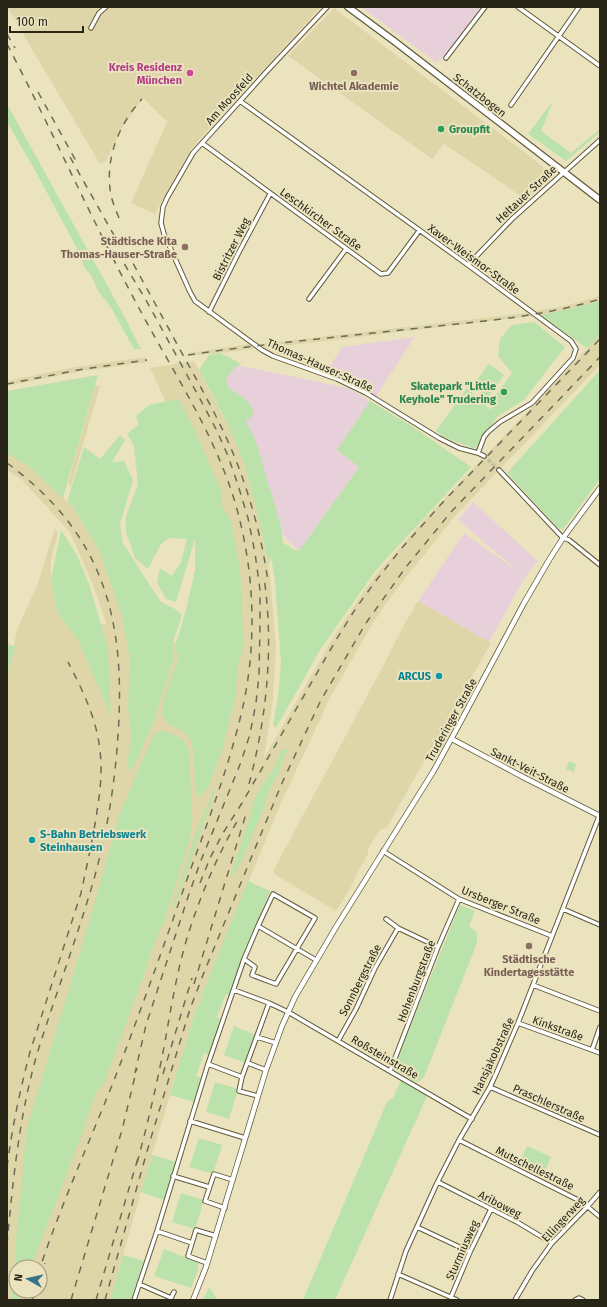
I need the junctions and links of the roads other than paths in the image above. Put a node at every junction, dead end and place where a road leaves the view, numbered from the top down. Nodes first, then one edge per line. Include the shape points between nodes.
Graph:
1 (106, 7) edge
2 (327, 7) edge
3 (348, 7) edge
4 (484, 7) edge
5 (518, 7) edge
6 (579, 7) edge
7 (91, 28) dead end
8 (559, 37) junction
9 (446, 58) dead end
10 (600, 66) edge
11 (240, 101) junction
12 (511, 105) dead end
13 (600, 140) edge
14 (202, 143) junction
15 (563, 172) junction
16 (270, 194) junction
17 (600, 200) edge
18 (161, 215) joint
19 (420, 231) junction
20 (346, 249) junction
21 (468, 265) junction
22 (309, 299) dead end
23 (209, 312) junction
24 (478, 453) junction
25 (484, 456) tunnel mouth
26 (499, 470) tunnel mouth
27 (600, 488) edge
28 (563, 538) junction
29 (600, 565) edge
30 (452, 739) junction
31 (600, 815) edge
32 (383, 851) junction
33 (459, 899) junction
34 (563, 909) junction
35 (386, 919) dead end
36 (600, 925) edge
37 (258, 926) junction
38 (398, 928) junction
39 (552, 936) junction
40 (438, 947) junction
41 (297, 949) junction
42 (244, 959) junction
43 (316, 960) junction
44 (533, 985) junction
45 (234, 990) junction
46 (269, 1003) junction
47 (600, 1011) edge
48 (288, 1012) junction
49 (518, 1023) junction
50 (600, 1027) edge
51 (257, 1037) junction
52 (338, 1041) junction
53 (276, 1043) junction
54 (592, 1050) junction
55 (600, 1053) edge
56 (208, 1064) junction
57 (248, 1064) junction
58 (266, 1070) junction
59 (390, 1071) junction
60 (242, 1077) junction
61 (490, 1087) junction
62 (258, 1096) junction
63 (472, 1119) junction
64 (190, 1121) junction
65 (600, 1136) edge
66 (245, 1138) junction
67 (459, 1140) junction
68 (173, 1176) junction
69 (233, 1180) junction
70 (438, 1182) junction
71 (209, 1187) junction
72 (600, 1192) edge
73 (588, 1206) junction
74 (225, 1208) junction
75 (491, 1209) junction
76 (600, 1217) edge
77 (417, 1227) junction
78 (157, 1231) junction
79 (216, 1236) junction
80 (192, 1243) junction
81 (552, 1243) junction
82 (470, 1252) junction
83 (207, 1263) junction
84 (398, 1274) junction
85 (139, 1284) junction
86 (174, 1292) dead end
87 (451, 1297) junction
88 (171, 1299) edge
89 (134, 1300) edge
90 (193, 1300) edge
91 (390, 1300) edge
92 (457, 1300) edge
93 (515, 1300) edge
94 (575, 1300) edge
95 (583, 1300) edge

1 - 7 street via 99,13
2 - 11 street, Am Moosfeld
3 - 15 main road, Schatzbogen
4 - 9 street
5 - 8 street
6 - 8 street
8 - 10 street
8 - 12 street
11 - 14 street, Am Moosfeld
11 - 19 street, Xaver-Weismor-Straße
13 - 15 street, Heltauer Straße
14 - 16 street, Leschkircher Straße
14 - 18 street, Am Moosfeld via 167,198
15 - 17 main road, Schatzbogen
15 - 21 street, Heltauer Straße via 512,219
16 - 20 street, Leschkircher Straße
16 - 23 street, Bistritzer Weg
18 - 23 street, Thomas-Hauser-Straße via 164,234 190,292 195,301
19 - 20 street, Leschkircher Straße via 388,273 381,274
19 - 21 street, Xaver-Weismor-Straße
20 - 22 street
21 - 24 street, Xaver-Weismor-Straße via 572,341 576,349 573,358 532,403 488,432
23 - 24 street, Thomas-Hauser-Straße via 268,353 337,379 439,438 459,448
24 - 25 street, Thomas-Hauser-Straße
26 - 28 street
27 - 28 street, Truderinger Straße
28 - 29 street
28 - 30 street, Truderinger Straße via 524,603
30 - 31 street, Sankt-Veit-Straße
30 - 32 street, Truderinger Straße
31 - 34 street, Hansjakobstraße
32 - 33 street, Ursberger Straße
32 - 43 street, Truderinger Straße
33 - 39 street, Ursberger Straße
33 - 40 street, Hohenburgstraße
34 - 36 street
34 - 39 street, Hansjakobstraße
35 - 38 street
37 - 41 street
37 - 41 street via 273,894 315,918
37 - 42 street
38 - 40 street
38 - 52 street, Sonnbergstraße
39 - 44 street, Hansjakobstraße
40 - 59 street, Hohenburgstraße
41 - 42 street via 276,984 252,975 255,967
41 - 43 street
42 - 45 street
43 - 48 street, Truderinger Straße
44 - 47 street
44 - 49 street, Hansjakobstraße
45 - 46 street
45 - 56 street
46 - 48 street
46 - 51 street
48 - 52 street, Roßsteinstraße
48 - 53 street, Truderinger Straße
49 - 54 street, Kinkstraße
49 - 61 street, Hansjakobstraße
50 - 54 street
51 - 53 street
51 - 57 street
52 - 59 street, Roßsteinstraße
53 - 58 street, Truderinger Straße
54 - 55 street, Kinkstraße
56 - 60 street
56 - 64 street
57 - 58 street
57 - 60 street
58 - 62 street, Truderinger Straße
59 - 63 street, Roßsteinstraße
60 - 62 street via 239,1091
61 - 63 street, Hansjakobstraße
61 - 65 street, Praschlerstraße
62 - 66 street, Truderinger Straße
63 - 67 street, Hansjakobstraße
64 - 66 street
64 - 68 street
66 - 69 street, Truderinger Straße
67 - 70 street, Hansjakobstraße
67 - 73 street, Mutschellestraße
68 - 71 street
68 - 78 street
69 - 71 street via 214,1174
69 - 74 street, Truderinger Straße
70 - 75 street, Ariboweg
70 - 77 street, Hansjakobstraße
71 - 74 street via 205,1201
72 - 73 street, Ellingerweg
73 - 76 street, Mutschellestraße
73 - 81 street, Ellingerweg
74 - 79 street, Truderinger Straße
75 - 81 street, Ariboweg
75 - 82 street, Sturmiusweg
77 - 82 street
77 - 84 street, Hansjakobstraße
78 - 80 street
78 - 85 street
79 - 80 street via 196,1230
79 - 83 street, Truderinger Straße
80 - 83 street via 188,1256
81 - 93 street, Ellingerweg
82 - 87 street, Sturmiusweg
83 - 90 street, Truderinger Straße
84 - 87 street
84 - 91 street, Hansjakobstraße
85 - 88 street
85 - 89 street
86 - 88 street
87 - 92 street
94 - 95 street

